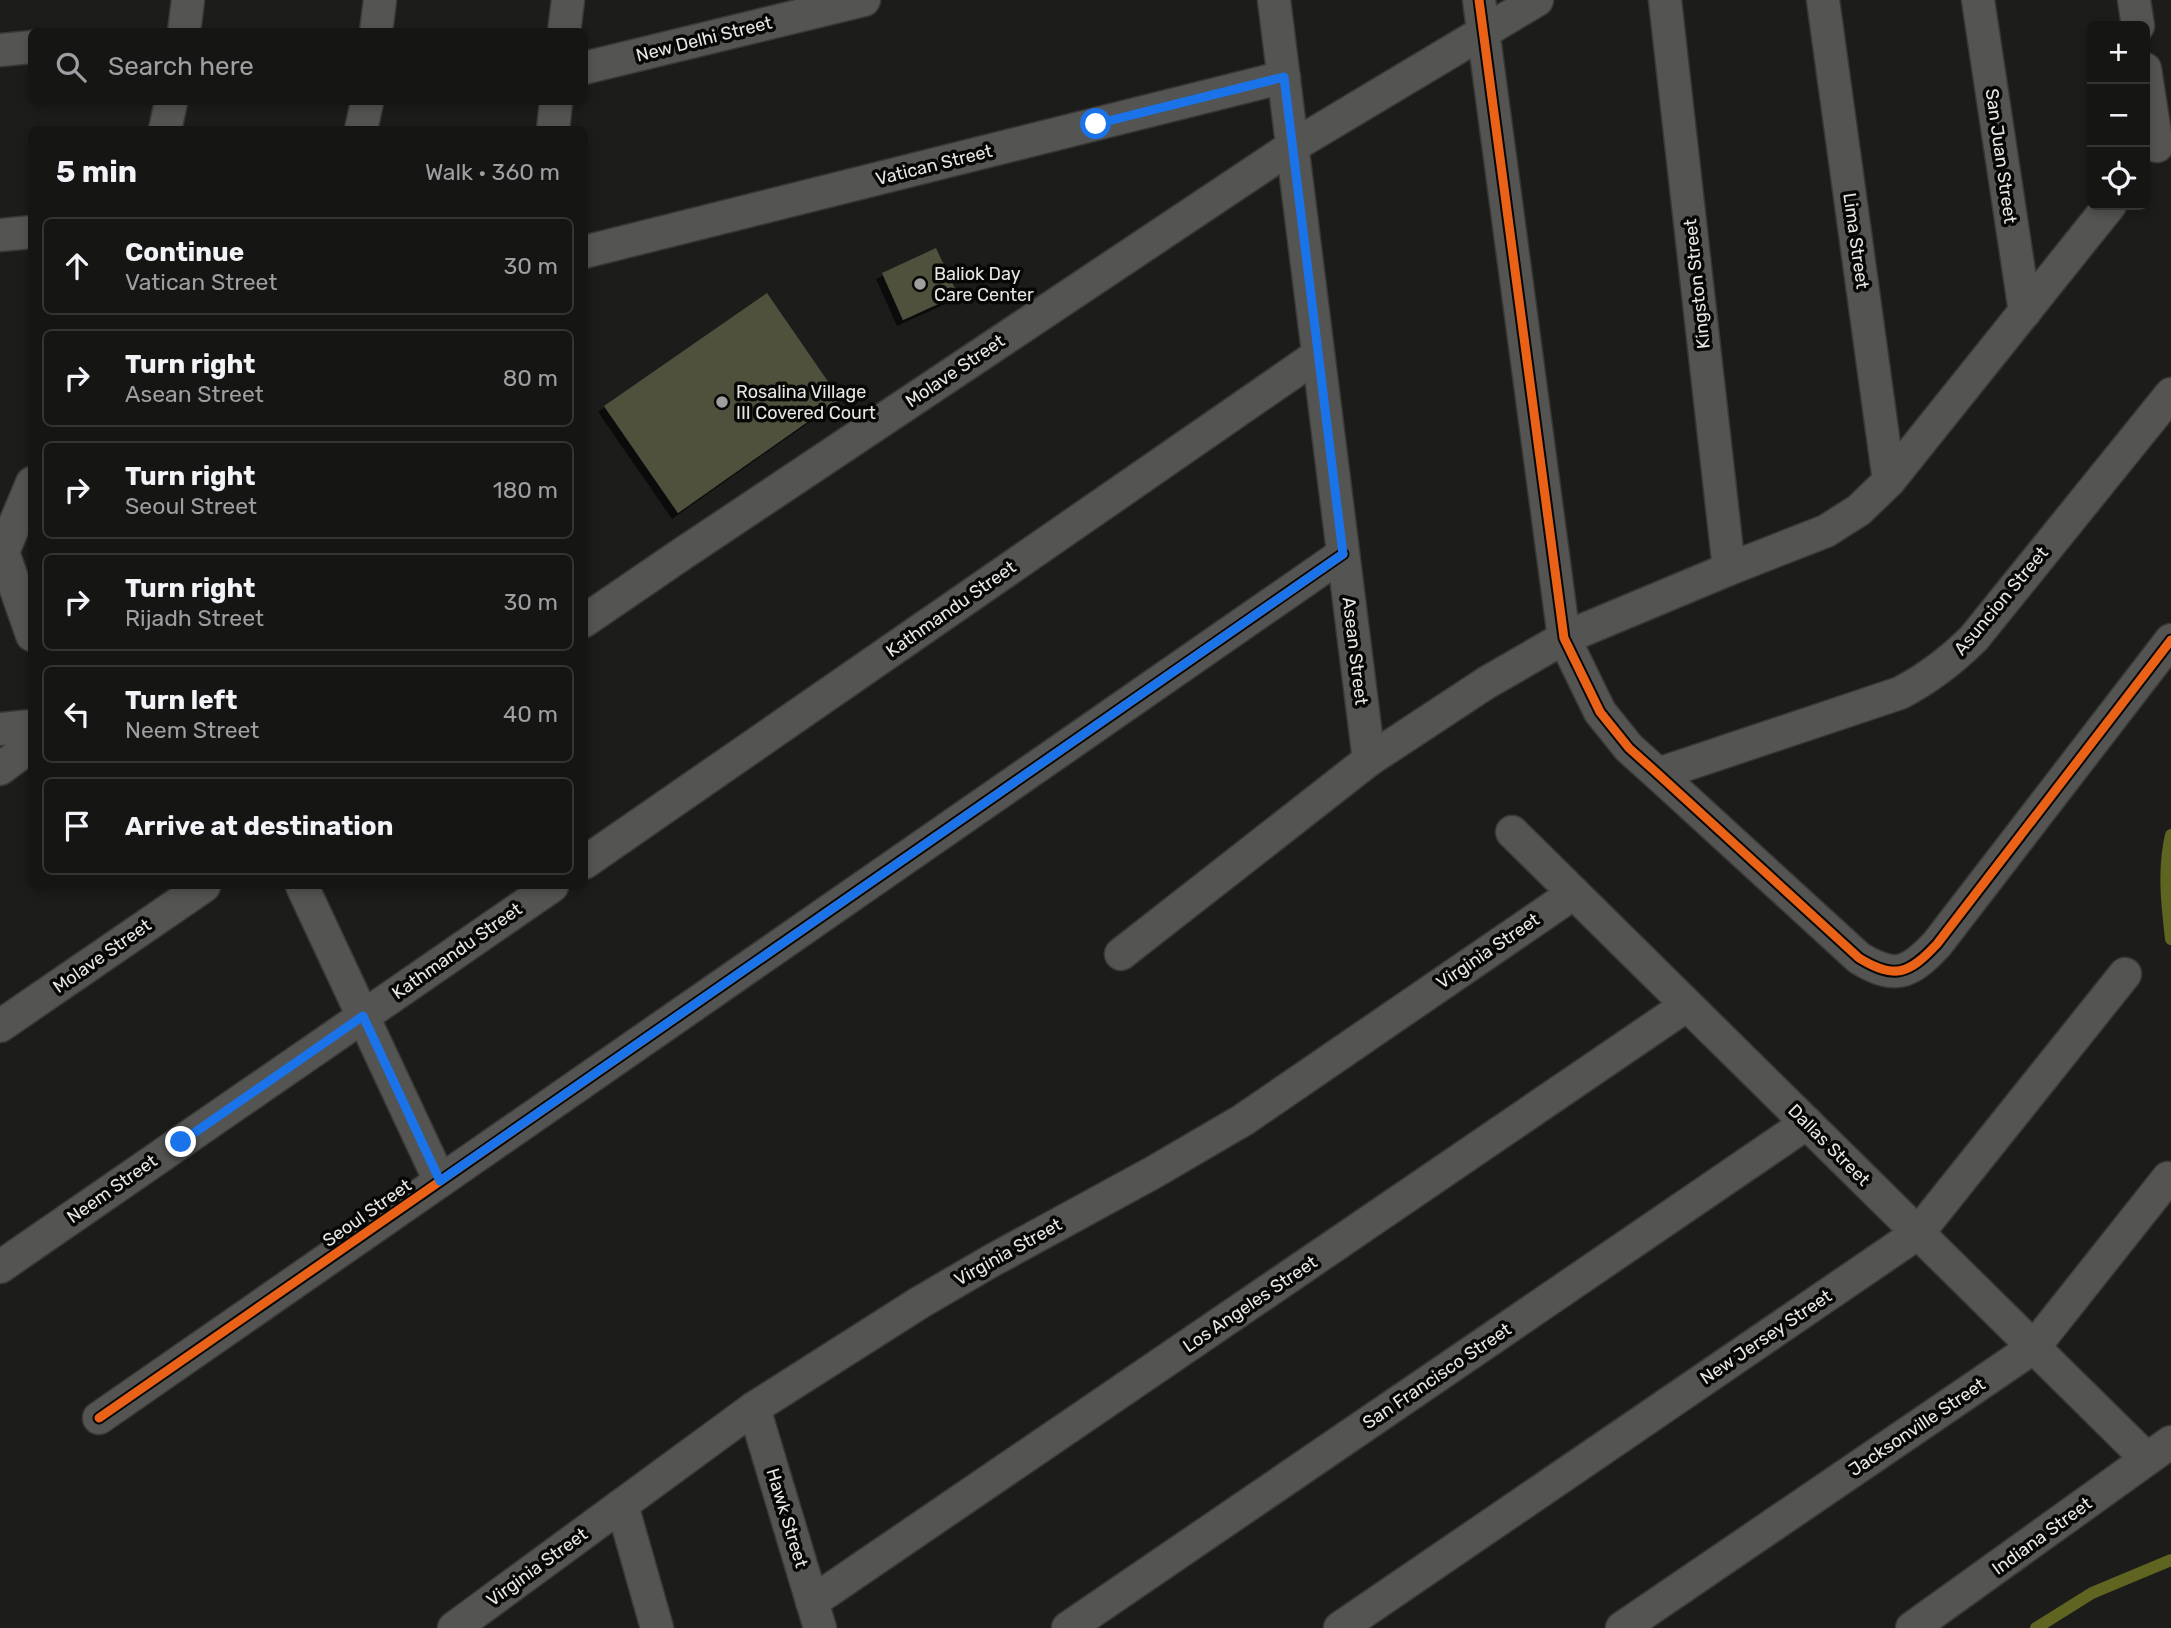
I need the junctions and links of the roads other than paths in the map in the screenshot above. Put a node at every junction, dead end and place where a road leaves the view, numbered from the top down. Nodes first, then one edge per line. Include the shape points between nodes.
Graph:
1 (380, 0) edge
2 (568, 0) edge
3 (864, 0) edge
4 (1275, 0) edge
5 (1479, 0) edge
6 (1537, 0) edge
7 (1665, 0) edge
8 (1823, 0) edge
9 (1978, 0) edge
10 (2134, 0) edge
11 (2137, 21) edge
12 (376, 28) edge
13 (564, 28) edge
14 (1482, 32) junction
15 (28, 47) edge
16 (0, 50) edge
17 (588, 67) edge
18 (1284, 77) junction
19 (2147, 84) edge
20 (170, 105) edge
21 (366, 105) edge
22 (556, 105) edge
23 (166, 126) edge
24 (362, 126) edge
25 (553, 126) edge
26 (1293, 146) junction
27 (2158, 155) edge
28 (2106, 210) edge
29 (28, 232) edge
30 (0, 235) edge
31 (588, 251) edge
32 (2025, 312) junction
33 (1318, 355) junction
34 (2171, 394) edge
35 (1889, 481) junction
36 (28, 492) edge
37 (1, 552) edge
38 (1343, 554) junction
39 (1728, 569) junction
40 (588, 618) edge
41 (28, 624) edge
42 (1564, 638) junction
43 (2171, 640) edge
44 (28, 726) edge
45 (0, 729) edge
46 (28, 748) edge
47 (1369, 760) junction
48 (0, 769) edge
49 (1657, 774) junction
50 (1511, 832) dead end
51 (588, 860) edge
52 (200, 889) edge
53 (303, 889) edge
54 (548, 889) edge
55 (1574, 893) junction
56 (1121, 954) dead end
57 (2125, 974) dead end
58 (1687, 1005) junction
59 (363, 1016) junction
60 (0, 1026) edge
61 (1807, 1123) junction
62 (2168, 1178) dead end
63 (440, 1181) junction
64 (1918, 1233) junction
65 (0, 1267) edge
66 (2034, 1347) junction
67 (754, 1408) junction
68 (99, 1418) dead end
69 (2159, 1450) edge
70 (622, 1505) junction
71 (816, 1615) edge
72 (471, 1622) edge
73 (657, 1628) edge
74 (1068, 1628) edge
75 (1340, 1628) edge
76 (1622, 1628) edge
77 (1912, 1628) edge

1 - 12 street
2 - 13 street
3 - 17 street, New Delhi Street
4 - 18 street, Asean Street
5 - 14 street
6 - 14 street, Molave Street
7 - 39 street, Kingston Street
8 - 35 street, Lima Street
9 - 32 street, San Juan Street
10 - 11 street
14 - 26 street, Molave Street
14 - 42 street
15 - 16 street
18 - 26 street, Asean Street
18 - 31 street, Vatican Street
19 - 27 street
20 - 23 street
21 - 24 street
22 - 25 street
26 - 33 street, Asean Street
26 - 40 street, Molave Street
28 - 32 street
29 - 30 street
32 - 35 street
33 - 38 street, Asean Street
33 - 51 street, Kathmandu Street
34 - 49 street, Asuncion Street via 1974,638 1933,675 1900,693
35 - 39 street via 1859,510 1826,531
36 - 37 street
37 - 41 street
38 - 47 street, Asean Street
38 - 63 street, Seoul Street
39 - 42 street
42 - 47 street
42 - 49 street via 1600,712
43 - 49 street via 1937,944 1903,970 1886,972 1859,958
44 - 45 street
46 - 48 street
47 - 56 street
50 - 55 street, Dallas Street
52 - 60 street, Molave Street
53 - 59 street
54 - 59 street, Kathmandu Street
55 - 58 street, Dallas Street
55 - 67 street, Virginia Street via 1243,1120 919,1303
57 - 64 street, New Jersey Street
58 - 61 street, Dallas Street
58 - 71 street, Los Angeles Street
59 - 63 street
59 - 65 street, Neem Street
61 - 64 street, Dallas Street
61 - 74 street, San Francisco Street
62 - 66 street, Jacksonville Street
63 - 68 street, Seoul Street
64 - 66 street, Dallas Street
64 - 75 street, New Jersey Street
66 - 69 street, Dallas Street
66 - 76 street, Jacksonville Street
67 - 70 street, Virginia Street
67 - 71 street, Hawk Street
69 - 77 street, Indiana Street
70 - 72 street, Virginia Street
70 - 73 street

